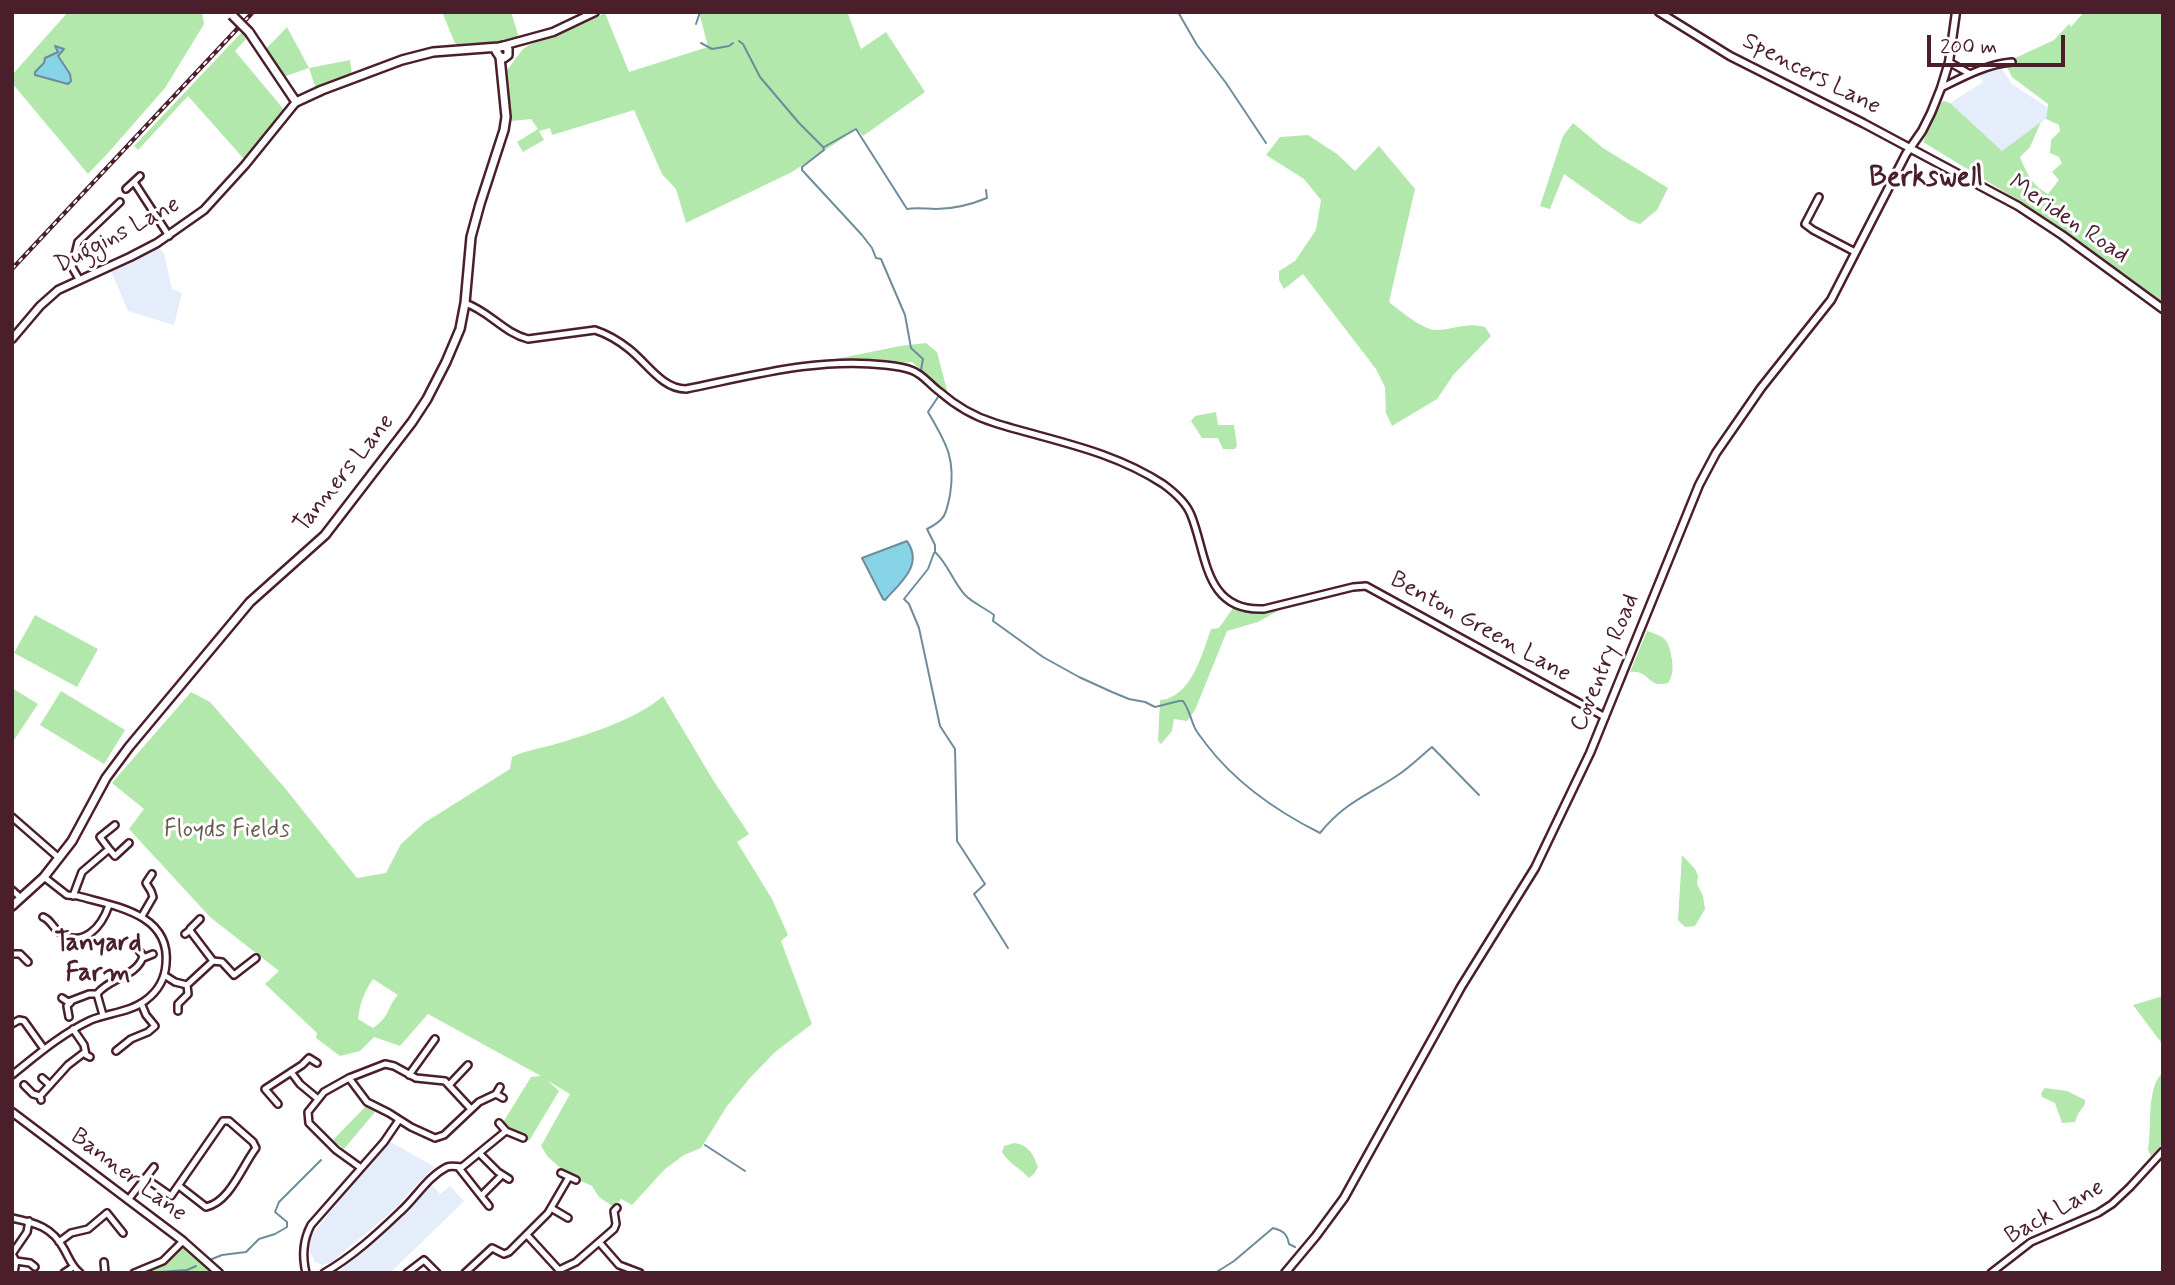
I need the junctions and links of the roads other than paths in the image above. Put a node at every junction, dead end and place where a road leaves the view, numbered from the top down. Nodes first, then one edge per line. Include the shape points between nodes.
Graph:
1 (595, 12) edge
2 (1659, 12) edge
3 (1956, 12) edge
4 (231, 14) edge
5 (524, 41) junction
6 (500, 47) junction
7 (508, 54) junction
8 (500, 57) junction
9 (1949, 62) junction
10 (2012, 62) dead end
11 (1970, 74) junction
12 (1941, 88) junction
13 (296, 102) junction
14 (1911, 148) junction
15 (140, 176) dead end
16 (134, 182) junction
17 (126, 188) dead end
18 (1819, 197) dead end
19 (120, 206) dead end
20 (169, 236) junction
21 (1855, 252) junction
22 (79, 279) junction
23 (465, 303) junction
24 (2163, 309) edge
25 (12, 339) edge
26 (1605, 717) junction
27 (12, 817) edge
28 (115, 825) dead end
29 (129, 844) dead end
30 (109, 849) junction
31 (59, 858) junction
32 (152, 874) dead end
33 (44, 877) junction
34 (12, 890) edge
35 (73, 896) junction
36 (21, 898) junction
37 (109, 905) junction
38 (12, 906) edge
39 (50, 912) dead end
40 (142, 916) junction
41 (200, 919) dead end
42 (138, 949) dead end
43 (12, 952) edge
44 (153, 954) dead end
45 (143, 958) junction
46 (256, 958) dead end
47 (213, 961) junction
48 (28, 962) dead end
49 (164, 975) junction
50 (187, 985) junction
51 (97, 994) junction
52 (62, 998) dead end
53 (71, 1002) junction
54 (141, 1003) junction
55 (176, 1007) dead end
56 (103, 1015) junction
57 (69, 1017) dead end
58 (12, 1024) edge
59 (155, 1026) junction
60 (73, 1029) junction
61 (163, 1032) dead end
62 (435, 1039) dead end
63 (116, 1041) dead end
64 (44, 1049) junction
65 (317, 1063) dead end
66 (468, 1065) dead end
67 (291, 1072) junction
68 (12, 1075) edge
69 (409, 1075) junction
70 (42, 1078) dead end
71 (349, 1078) junction
72 (450, 1084) junction
73 (24, 1085) dead end
74 (50, 1086) junction
75 (500, 1087) dead end
76 (265, 1089) junction
77 (256, 1093) dead end
78 (496, 1094) junction
79 (503, 1098) dead end
80 (318, 1099) junction
81 (278, 1104) dead end
82 (471, 1109) junction
83 (12, 1112) edge
84 (399, 1120) junction
85 (499, 1123) dead end
86 (506, 1131) junction
87 (523, 1138) dead end
88 (2163, 1151) edge
89 (479, 1153) junction
90 (154, 1167) dead end
91 (458, 1167) junction
92 (360, 1168) junction
93 (561, 1173) dead end
94 (502, 1175) junction
95 (569, 1177) junction
96 (145, 1178) junction
97 (509, 1180) dead end
98 (576, 1180) dead end
99 (179, 1186) junction
100 (481, 1196) junction
101 (128, 1200) junction
102 (489, 1206) dead end
103 (114, 1207) dead end
104 (551, 1208) junction
105 (617, 1208) dead end
106 (107, 1213) junction
107 (12, 1217) edge
108 (568, 1217) dead end
109 (29, 1221) junction
110 (123, 1233) dead end
111 (527, 1235) junction
112 (183, 1241) junction
113 (59, 1242) junction
114 (599, 1242) junction
115 (105, 1260) dead end
116 (14, 1262) edge
117 (34, 1267) dead end
118 (73, 1267) junction
119 (558, 1271) edge
120 (64, 1273) edge
121 (80, 1273) edge
122 (105, 1273) edge
123 (134, 1273) edge
124 (219, 1273) edge
125 (308, 1273) edge
126 (324, 1273) edge
127 (408, 1273) edge
128 (437, 1273) edge
129 (465, 1273) edge
130 (640, 1273) edge
131 (1285, 1273) edge
132 (1991, 1273) edge

1 - 5 street
2 - 14 street, Spencers Lane via 1730,56
3 - 9 street, Coventry Road
4 - 13 main road, bridge
5 - 6 street
5 - 7 street
6 - 7 main road via 508,49
6 - 8 main road
6 - 13 main road via 433,52 402,60
7 - 8 main road
8 - 23 main road, Tanners Lane via 505,130 471,237
9 - 11 street
9 - 12 street, Coventry Road
10 - 11 street
11 - 12 street
12 - 14 street, Coventry Road
13 - 20 street, Duggins Lane via 204,210
14 - 21 street, Coventry Road
14 - 24 street, Meriden Road via 2018,206
15 - 16 street
16 - 17 street
16 - 20 street
18 - 21 street via 1805,224
19 - 22 street via 78,242 72,267
20 - 22 street, Duggins Lane
21 - 26 street, Coventry Road via 1831,300 1760,388 1716,453
22 - 25 street, Duggins Lane via 49,296
23 - 26 street, Benton Green Lane via 528,340 603,332 678,389 840,363 910,369 953,403 984,420 1098,452 1165,485 1192,515 1212,579 1222,594 1240,607 1264,609 1366,586
23 - 31 main road, Tanners Lane via 451,352 412,422 326,535 250,602 129,747
26 - 131 street, Coventry Road via 1535,868 1461,987 1344,1199
27 - 31 street
28 - 30 street via 100,837
29 - 30 street via 115,856
30 - 35 street via 79,876
31 - 33 main road, Tanners Lane
32 - 40 street via 143,886 153,897
33 - 35 street
33 - 36 main road, Tanners Lane
34 - 36 street
35 - 37 street
36 - 38 main road, Tanners Lane
37 - 39 street via 102,923 83,937 61,933 45,918
37 - 40 street
40 - 49 street via 161,936
41 - 47 street via 188,933
42 - 45 street
43 - 48 street
44 - 45 street
45 - 51 street
46 - 47 street via 234,975 222,962
47 - 50 street
49 - 50 street
49 - 54 street
50 - 55 street via 188,994
51 - 53 street
51 - 56 street
52 - 53 street
53 - 57 street
54 - 56 street
54 - 59 street
56 - 60 street
58 - 64 street via 24,1021
59 - 61 street
59 - 63 street via 118,1049
60 - 64 street
60 - 74 street via 87,1055 68,1065
62 - 69 street
64 - 68 street
65 - 67 street via 309,1058
66 - 72 street
67 - 76 street
67 - 80 street
69 - 71 street via 386,1064
69 - 72 street
70 - 74 street
71 - 80 street
71 - 84 street via 367,1102
72 - 82 street
73 - 74 street via 41,1098
75 - 78 street
76 - 77 street
76 - 81 street
78 - 79 street
78 - 82 street
80 - 92 street via 308,1112 309,1123
82 - 84 street via 438,1138
83 - 101 street, Banner Lane
84 - 92 street
85 - 86 street
86 - 87 street
86 - 89 street
88 - 132 street, Back Lane via 2112,1204 2031,1242
89 - 91 street
89 - 94 street
90 - 96 street
91 - 100 street
91 - 126 street via 445,1168 432,1178 402,1211
92 - 125 street via 305,1237
93 - 95 street
94 - 97 street
94 - 100 street
95 - 98 street
95 - 104 street
96 - 99 street via 169,1196
96 - 101 street
99 - 99 street via 223,1122 229,1121 253,1142 256,1148 243,1171 216,1205 206,1207
100 - 102 street
101 - 112 street, Banner Lane
103 - 106 street
104 - 108 street
104 - 111 street
105 - 114 street via 615,1227
106 - 110 street
106 - 113 street via 88,1229
107 - 109 street
109 - 113 street via 40,1224
109 - 116 street
111 - 119 street
111 - 129 street via 507,1253 489,1250
112 - 123 street via 163,1261
112 - 124 street, Banner Lane
113 - 118 street
114 - 119 street
114 - 130 street via 619,1265
115 - 122 street
116 - 117 street
118 - 120 street
118 - 121 street
127 - 128 street via 424,1260

